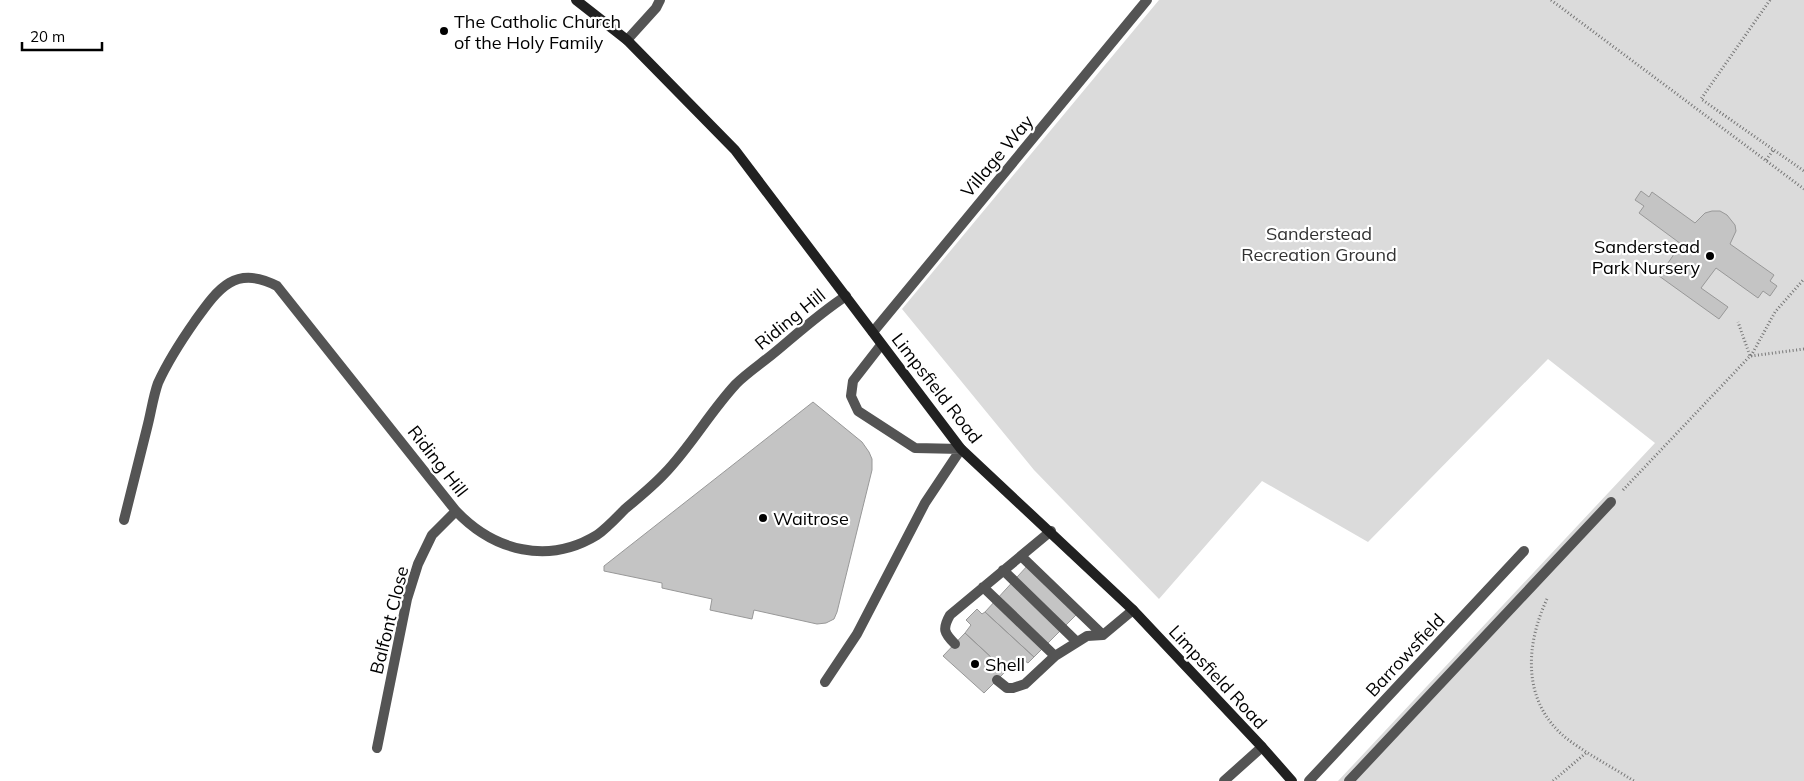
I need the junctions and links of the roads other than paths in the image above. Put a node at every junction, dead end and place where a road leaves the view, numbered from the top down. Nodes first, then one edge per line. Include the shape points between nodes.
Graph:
1 (576, 0) edge
2 (660, 0) edge
3 (1147, 0) edge
4 (627, 40) junction
5 (846, 296) junction
6 (873, 332) junction
7 (881, 345) junction
8 (961, 449) junction
9 (1611, 502) road end
10 (456, 511) junction
11 (124, 520) dead end
12 (1050, 531) junction
13 (1524, 551) dead end
14 (1021, 556) junction
15 (1003, 570) junction
16 (983, 587) junction
17 (1133, 610) junction
18 (1103, 635) junction
19 (1076, 642) junction
20 (955, 644) dead end
21 (1055, 656) junction
22 (997, 680) dead end
23 (824, 682) dead end
24 (1262, 747) junction
25 (376, 748) dead end
26 (1224, 781) edge
27 (1292, 781) edge
28 (1309, 781) edge
29 (1349, 781) edge

1 - 4 main road, Limpsfield Road
2 - 4 street
3 - 6 street, Village Way
4 - 5 main road, Limpsfield Road via 735,150
5 - 6 main road, Limpsfield Road
5 - 10 street, Riding Hill via 737,384 665,474 599,534 580,544 560,549 518,549 482,534
6 - 7 main road, Limpsfield Road
7 - 8 main road, Limpsfield Road
7 - 8 street via 853,381 851,396 858,411 915,448
8 - 12 main road, Limpsfield Road
8 - 23 street via 925,503 857,634
9 - 29 street
10 - 11 street, Riding Hill via 278,286 254,278 231,281 214,293 180,342 158,385
10 - 25 street, Balfont Close via 432,534 418,564 407,599
12 - 14 street
12 - 17 main road, Limpsfield Road
13 - 28 street, Barrowsfield
14 - 15 street
14 - 18 street
15 - 16 street
15 - 19 street
16 - 20 street via 950,615 944,626
16 - 21 street
17 - 18 street
17 - 24 main road, Limpsfield Road
18 - 19 street via 1087,636
19 - 21 street
21 - 22 street via 1025,684 1007,688
24 - 26 street
24 - 27 main road, Limpsfield Road

